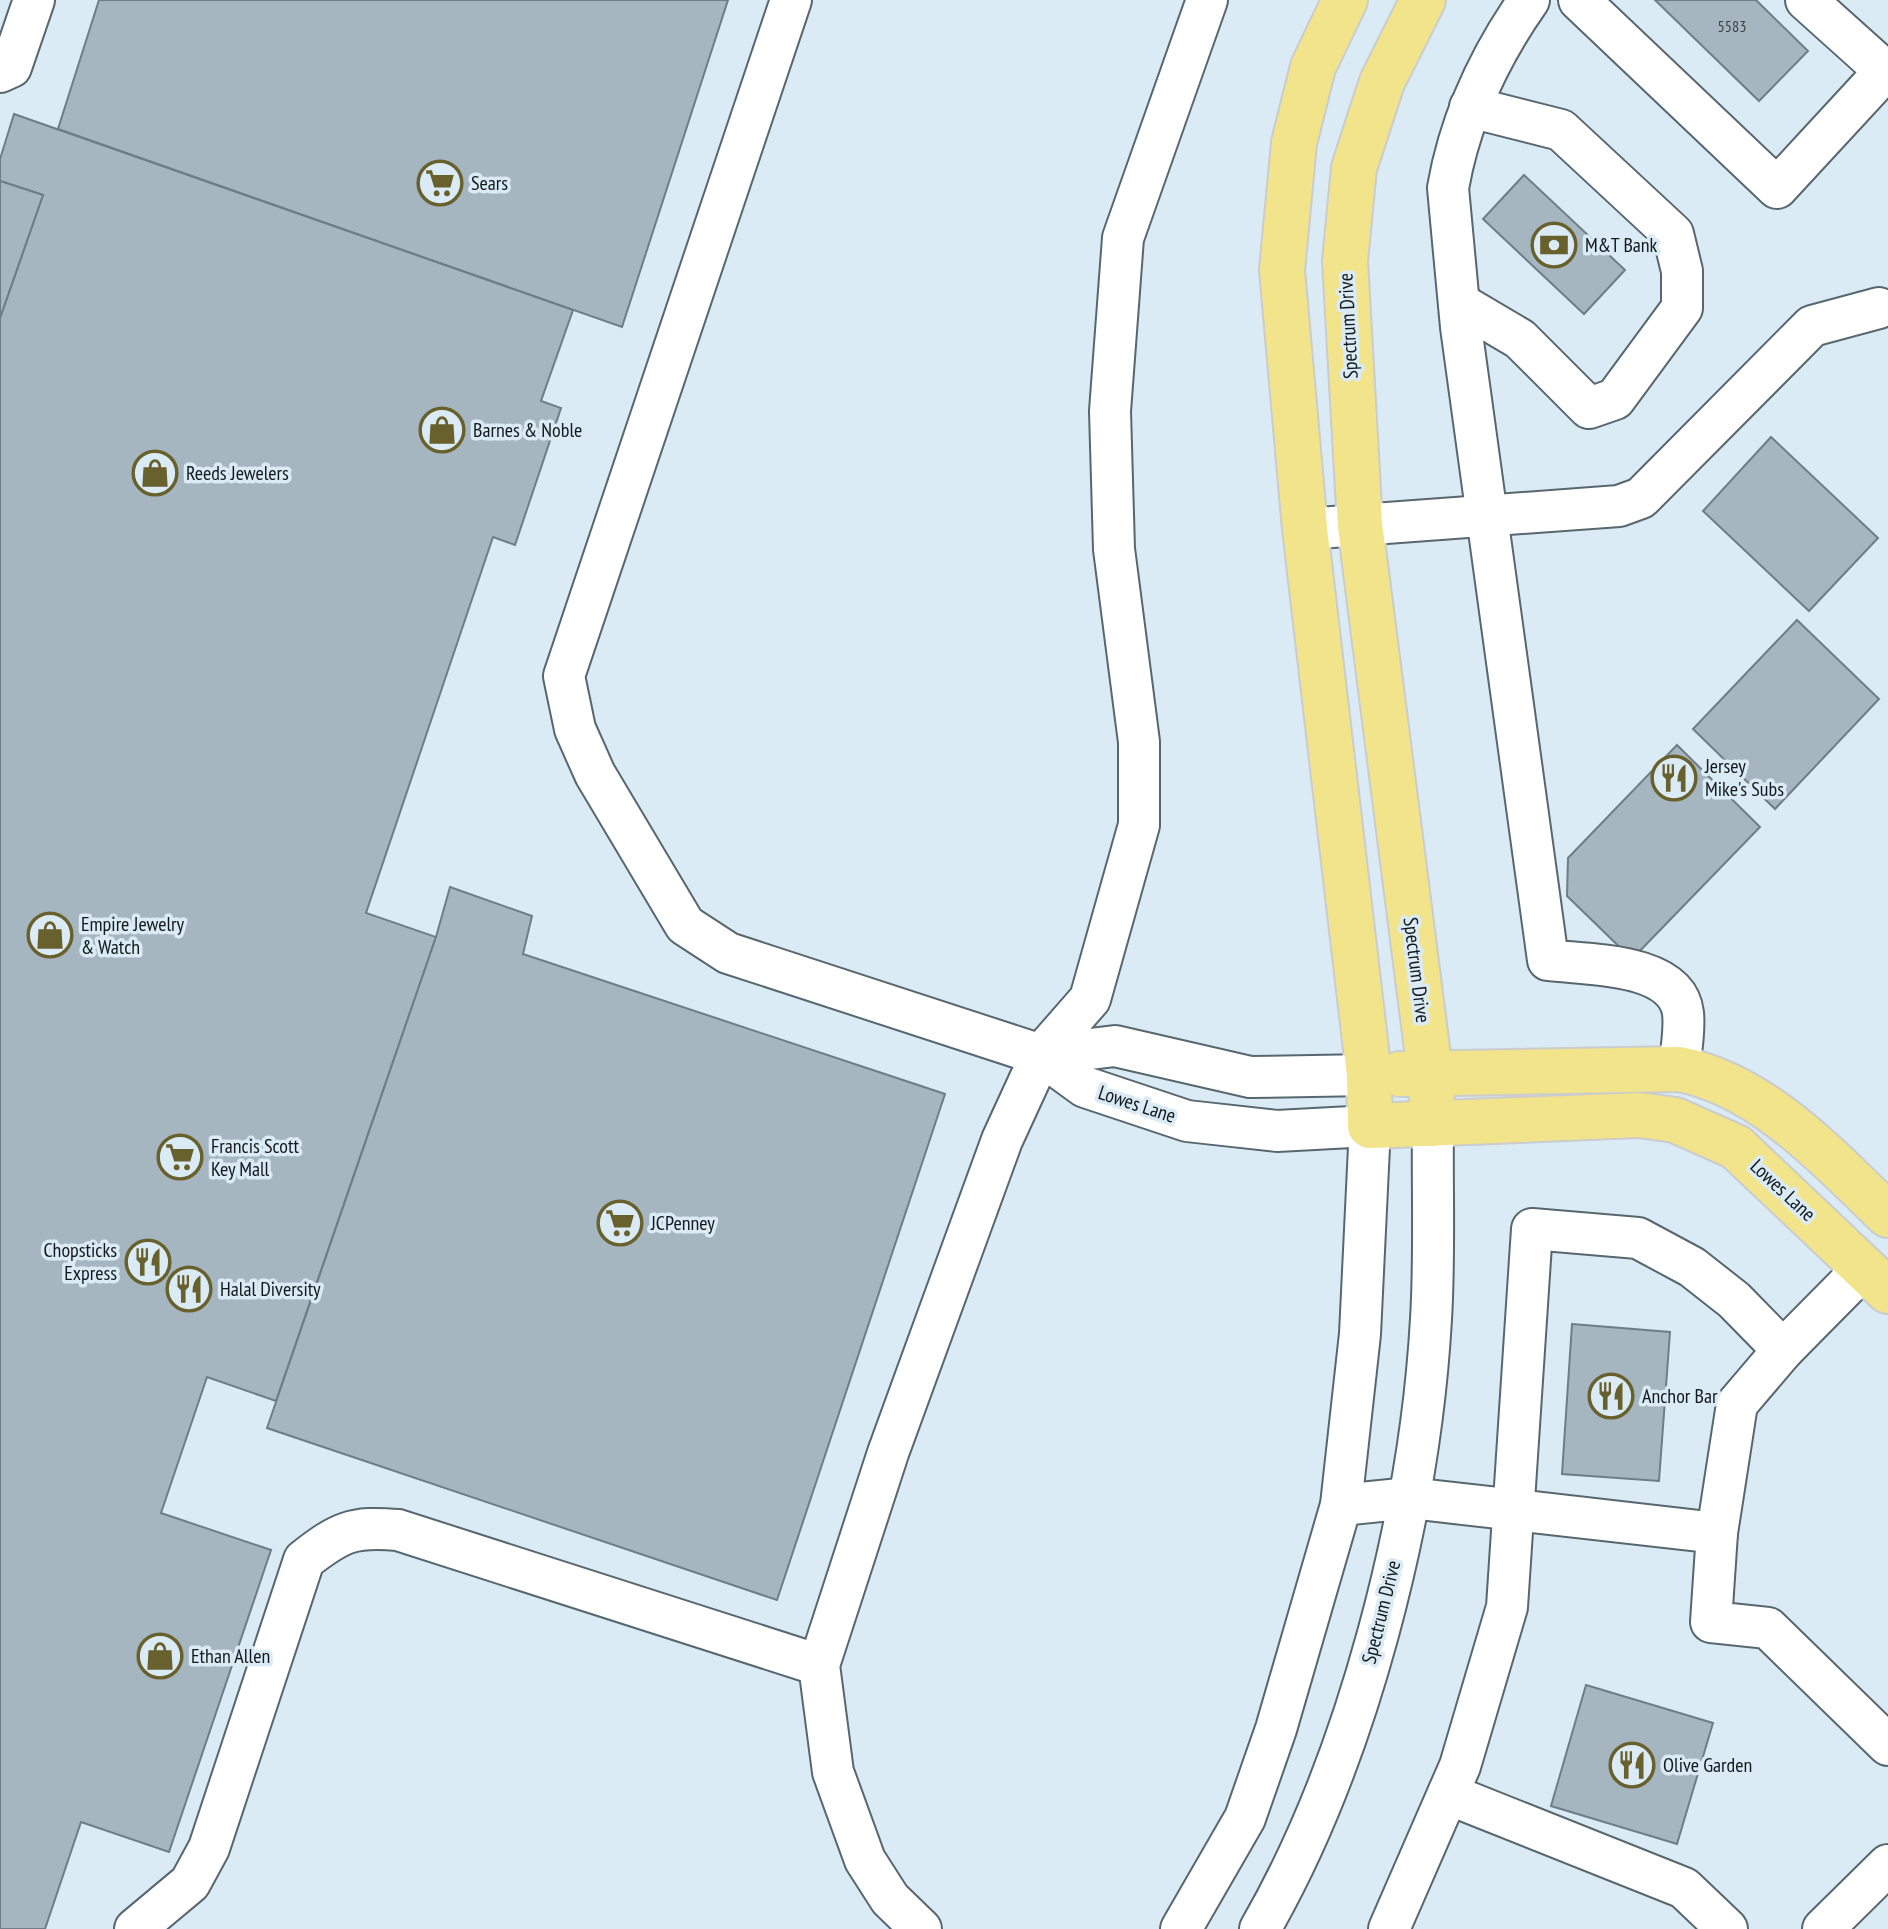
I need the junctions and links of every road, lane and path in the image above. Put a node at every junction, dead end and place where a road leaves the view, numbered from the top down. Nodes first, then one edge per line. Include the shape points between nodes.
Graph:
1 (34, 0) edge
2 (791, 0) edge
3 (1207, 0) edge
4 (1345, 0) edge
5 (1423, 0) edge
6 (1529, 0) edge
7 (1579, 0) edge
8 (1806, 0) edge
9 (0, 72) edge
10 (1470, 107) junction
11 (1459, 303) junction
12 (1879, 308) dead end
13 (1486, 516) junction
14 (1360, 525) junction
15 (1305, 529) junction
16 (1041, 1055) junction
17 (1679, 1069) junction
18 (1430, 1072) junction
19 (1369, 1075) junction
20 (1433, 1124) junction
21 (1370, 1126) junction
22 (1888, 1215) edge
23 (1876, 1280) edge
24 (1783, 1350) junction
25 (1410, 1498) junction
26 (1341, 1505) junction
27 (1513, 1510) junction
28 (1717, 1533) junction
29 (819, 1665) junction
30 (1888, 1745) edge
31 (1448, 1794) junction
32 (1888, 1865) edge
33 (135, 1929) edge
34 (921, 1929) edge
35 (1181, 1929) edge
36 (1260, 1929) edge
37 (1389, 1929) edge
38 (1727, 1929) edge
39 (1823, 1929) edge

1 - 9 street via 11,67
2 - 16 street via 564,676 575,729 595,774 685,925 728,953
3 - 16 street via 1123,238 1110,426 1114,549 1139,742 1139,825 1090,999
4 - 15 main road via 1313,67 1294,143 1282,270
5 - 14 main road, Spectrum Drive via 1382,82 1354,168 1345,261
6 - 10 street via 1500,41
7 - 8 street via 1777,188 1885,71
10 - 11 street via 1448,188
10 - 11 street via 1561,130 1673,234 1682,271 1682,308 1615,399 1589,408 1520,339
11 - 13 street
12 - 13 street via 1812,326 1641,498 1619,506
13 - 14 street
13 - 17 street via 1548,960 1643,971 1670,986 1683,1011
14 - 15 street
14 - 18 main road, Spectrum Drive
15 - 19 main road
16 - 19 street via 1115,1046 1250,1077
16 - 21 street, Lowes Lane via 1085,1087 1187,1121 1277,1131
16 - 29 street via 1002,1140 911,1388
17 - 18 main road
17 - 22 main road via 1718,1080 1773,1113
18 - 19 main road
18 - 20 main road, Spectrum Drive
19 - 21 main road
20 - 21 main road, Lowes Lane
20 - 23 main road, Lowes Lane via 1639,1115 1675,1120 1736,1147
20 - 25 street, Spectrum Drive via 1431,1320
21 - 26 street via 1360,1334
23 - 24 street
24 - 27 street via 1692,1267 1638,1238 1532,1229
24 - 28 street via 1737,1404
25 - 26 street
25 - 27 street
25 - 36 street, Spectrum Drive via 1369,1664 1326,1793
26 - 35 street via 1245,1818
27 - 28 street
27 - 31 street via 1507,1607
28 - 30 street via 1711,1622 1768,1628
29 - 33 street via 398,1530 365,1527 338,1533 304,1560 209,1848 190,1883
29 - 34 street via 833,1772 865,1860 890,1899
31 - 37 street
31 - 38 street via 1684,1888
32 - 39 street

